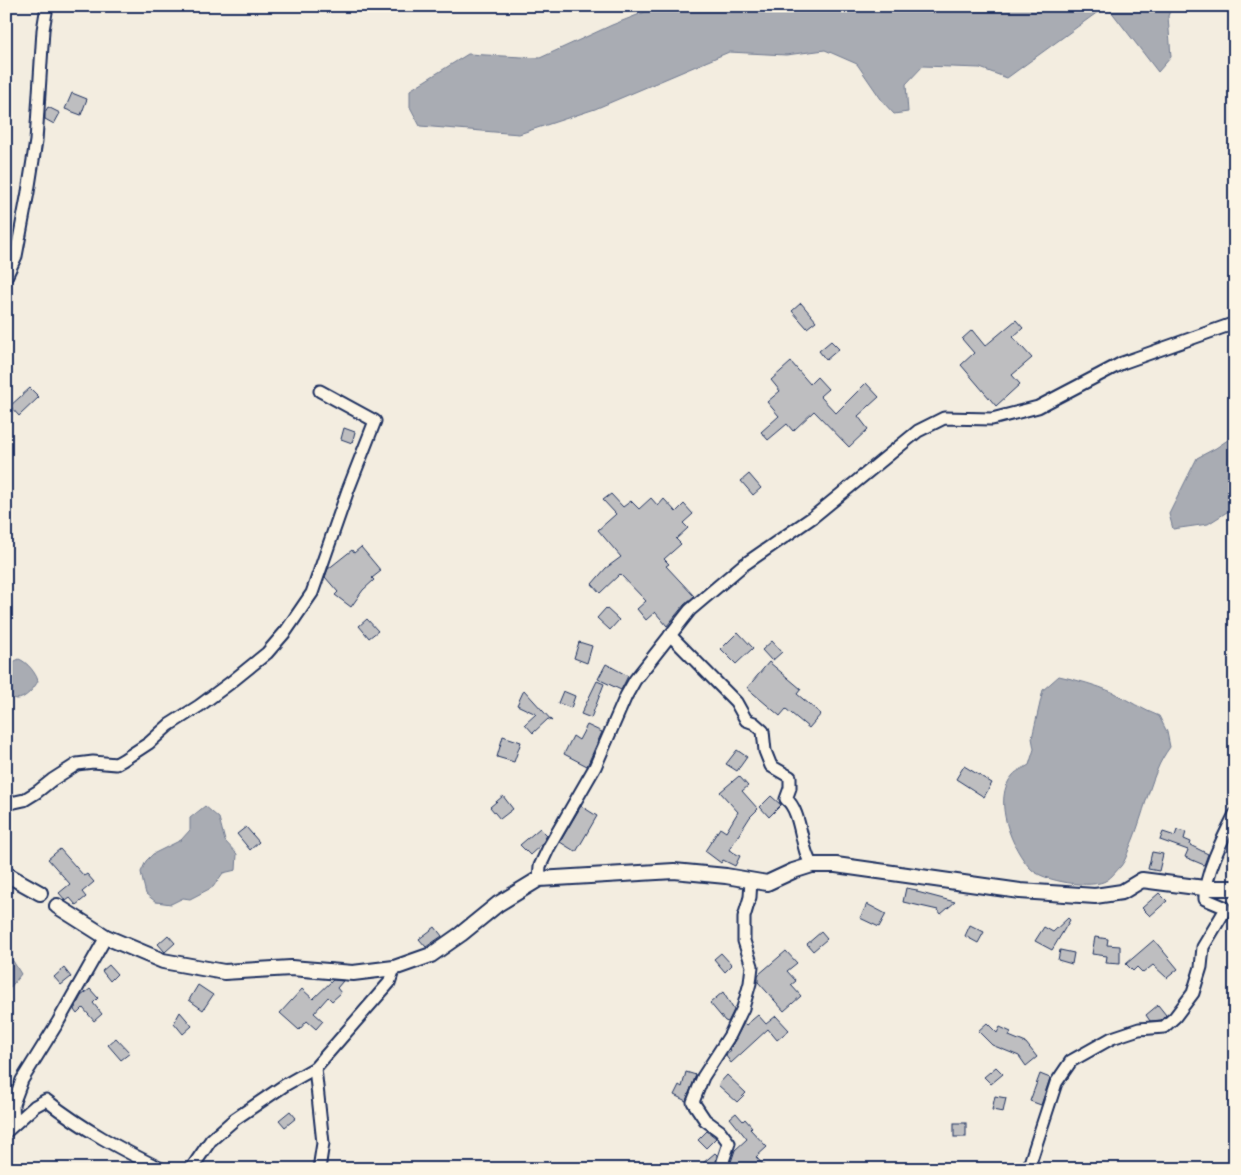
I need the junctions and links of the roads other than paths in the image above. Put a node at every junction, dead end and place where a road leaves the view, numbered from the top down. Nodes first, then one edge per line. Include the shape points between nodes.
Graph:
1 (47, 6) edge
2 (6, 277) edge
3 (1235, 323) edge
4 (320, 390) dead end
5 (670, 635) junction
6 (6, 804) edge
7 (1235, 814) edge
8 (812, 865) junction
9 (6, 874) edge
10 (539, 879) junction
11 (751, 880) junction
12 (1204, 888) junction
13 (1235, 888) edge
14 (40, 893) dead end
15 (57, 906) dead end
16 (106, 937) junction
17 (394, 968) junction
18 (315, 1068) junction
19 (10, 1128) edge
20 (161, 1169) edge
21 (191, 1169) edge
22 (319, 1169) edge
23 (726, 1169) edge
24 (1028, 1169) edge

1 - 2 street via 36,141 16,256
3 - 5 street via 1122,363 1038,407 992,418 944,418 918,431 813,518 742,566 690,610
4 - 6 street via 376,421 312,593 286,631 267,653 230,683 123,760 116,764 77,764 24,800
5 - 8 street via 736,702 746,720 763,731 765,751 771,766 790,777 786,799 792,803 807,858
5 - 10 street via 626,696 595,767 549,847 540,866
7 - 12 street
8 - 11 street via 768,883
8 - 12 street via 836,865 1020,891 1095,896 1122,892 1142,880
9 - 14 street
10 - 11 street via 674,870
10 - 17 street via 498,904 431,955
11 - 23 street via 744,917 744,941 752,966 750,983 743,1008 703,1077 693,1102 705,1120 729,1142 723,1161
12 - 13 street
12 - 24 street via 1205,898 1224,907 1224,912 1203,947 1193,993 1164,1027 1140,1029 1112,1038 1071,1061 1056,1083
15 - 16 street
16 - 17 street via 163,961 224,972 291,968 352,973
16 - 19 street via 22,1080 13,1104
17 - 18 street via 389,983
18 - 21 street via 236,1119 211,1140
18 - 22 street via 323,1143
19 - 20 street via 46,1100 74,1122

